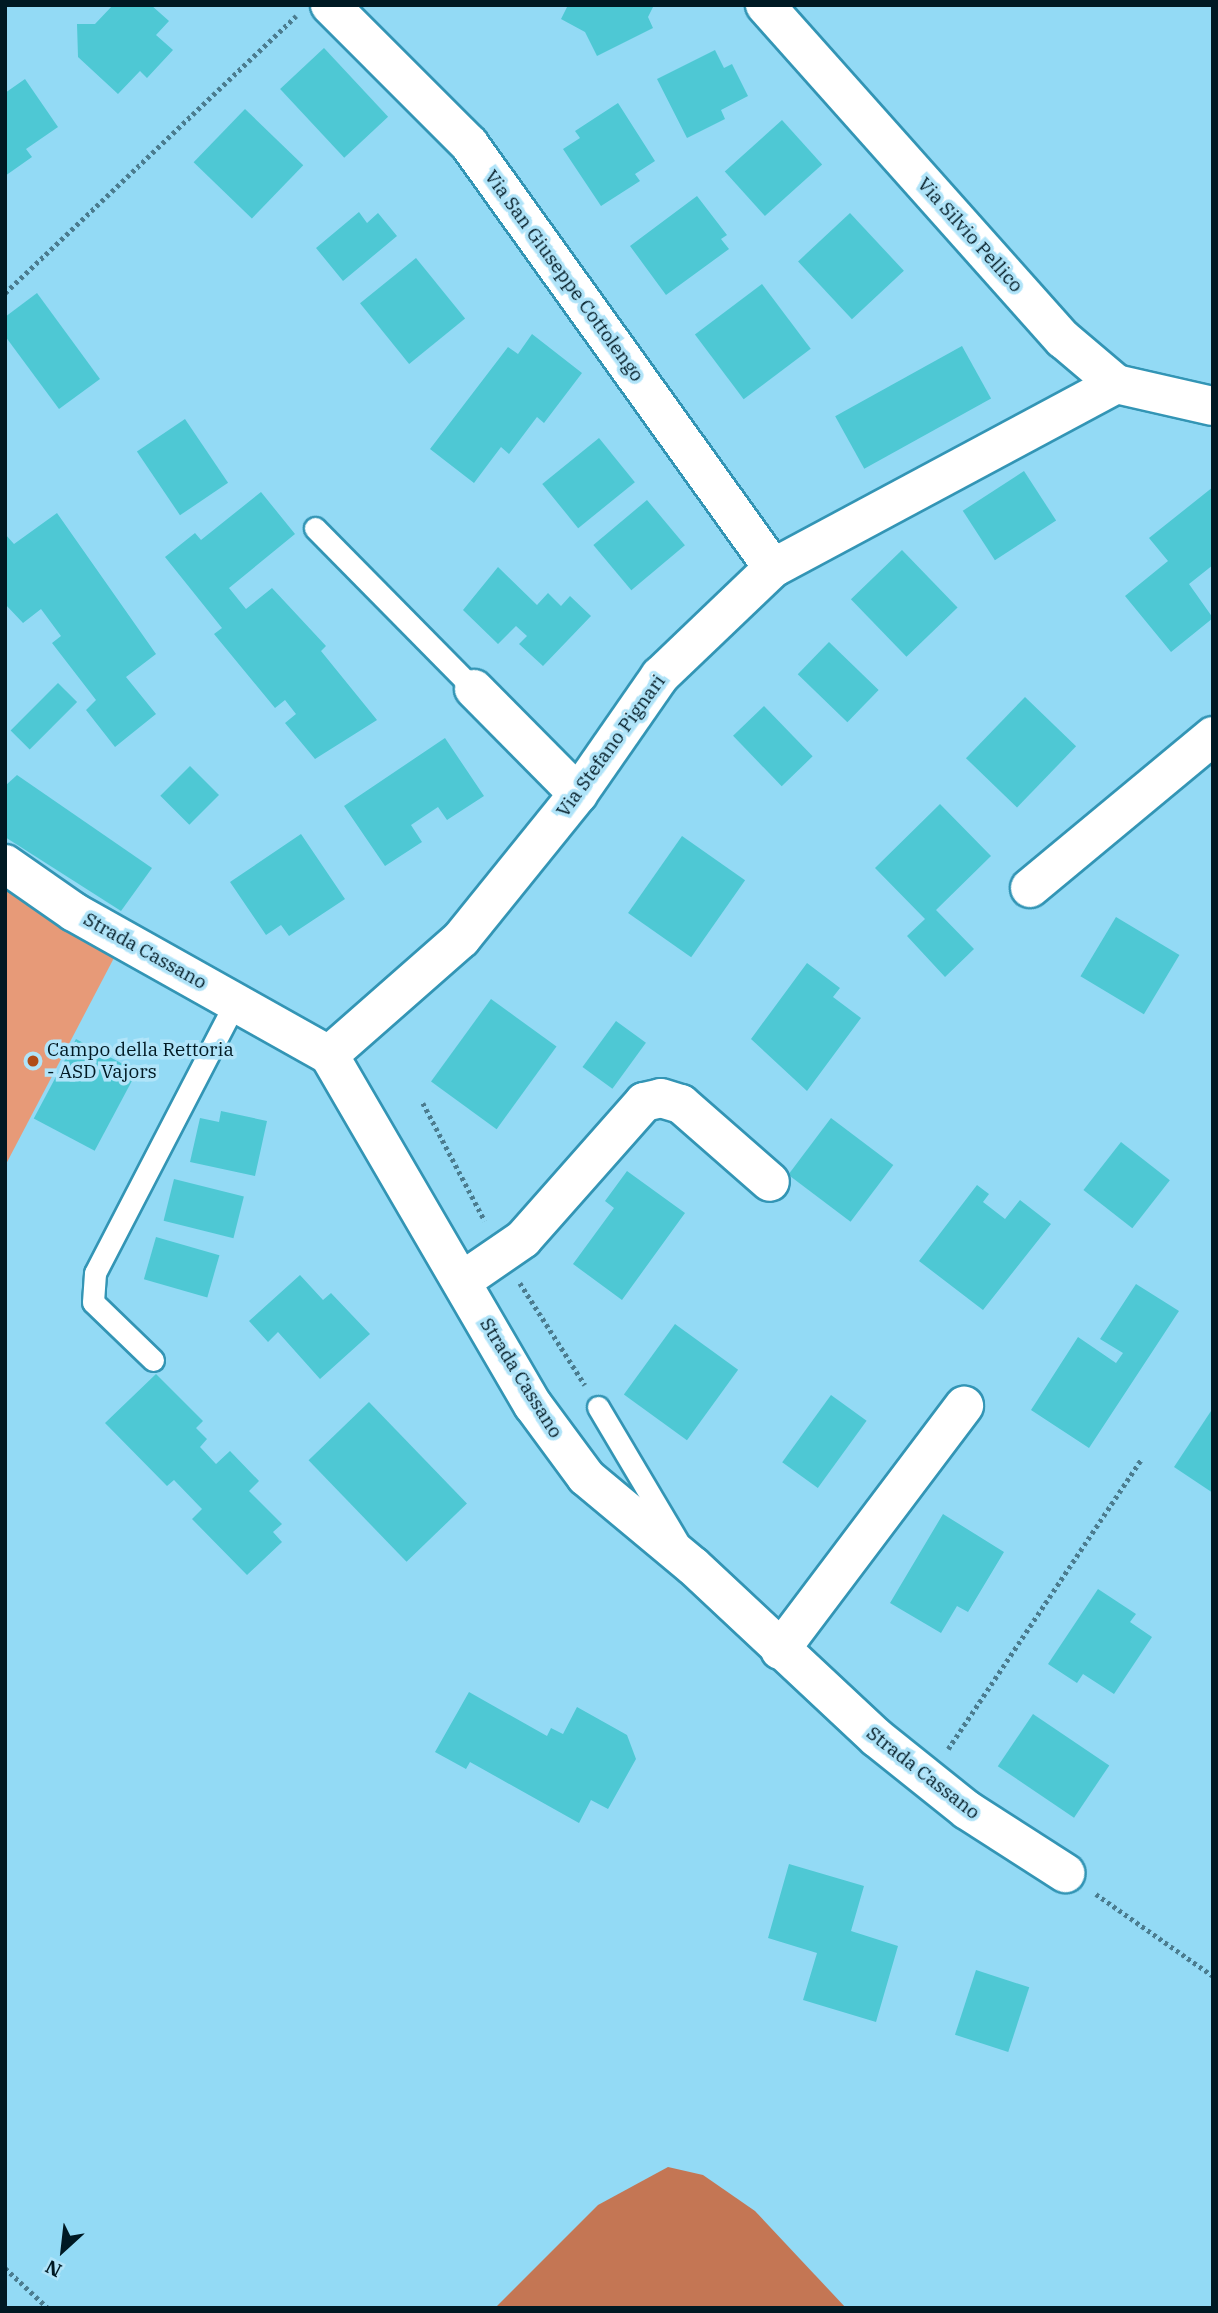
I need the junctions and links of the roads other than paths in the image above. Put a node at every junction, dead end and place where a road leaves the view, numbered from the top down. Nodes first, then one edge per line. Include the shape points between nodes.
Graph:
1 (330, 5) edge
2 (765, 5) edge
3 (1116, 384) junction
4 (1213, 406) edge
5 (316, 528) dead end
6 (773, 568) junction
7 (474, 689) joint
8 (1213, 736) edge
9 (578, 794) junction
10 (5, 864) edge
11 (1030, 888) dead end
12 (236, 1001) junction
13 (329, 1055) junction
14 (770, 1182) dead end
15 (463, 1281) junction
16 (153, 1360) dead end
17 (964, 1406) dead end
18 (598, 1407) dead end
19 (693, 1566) junction
20 (780, 1650) junction
21 (1065, 1873) road end

1 - 6 street, Via San Giuseppe Cottolengo via 470,144
2 - 3 street, Via Silvio Pellico via 1063,339
3 - 4 street, Via Silvio Pellico
3 - 6 street, Via Stefano Pignari
5 - 7 lane
6 - 9 street, Via Stefano Pignari via 660,677
7 - 9 street
8 - 11 street
9 - 13 street, Via Stefano Pignari via 461,939
10 - 12 street, Strada Cassano via 74,912
12 - 13 street, Strada Cassano
12 - 16 lane via 95,1273 93,1302
13 - 15 street, Strada Cassano
14 - 15 street via 681,1104 661,1098 643,1102 523,1239
15 - 19 street, Strada Cassano via 533,1405 586,1477
17 - 20 street
18 - 19 lane
19 - 20 street, Strada Cassano
20 - 21 street, Strada Cassano via 928,1778

